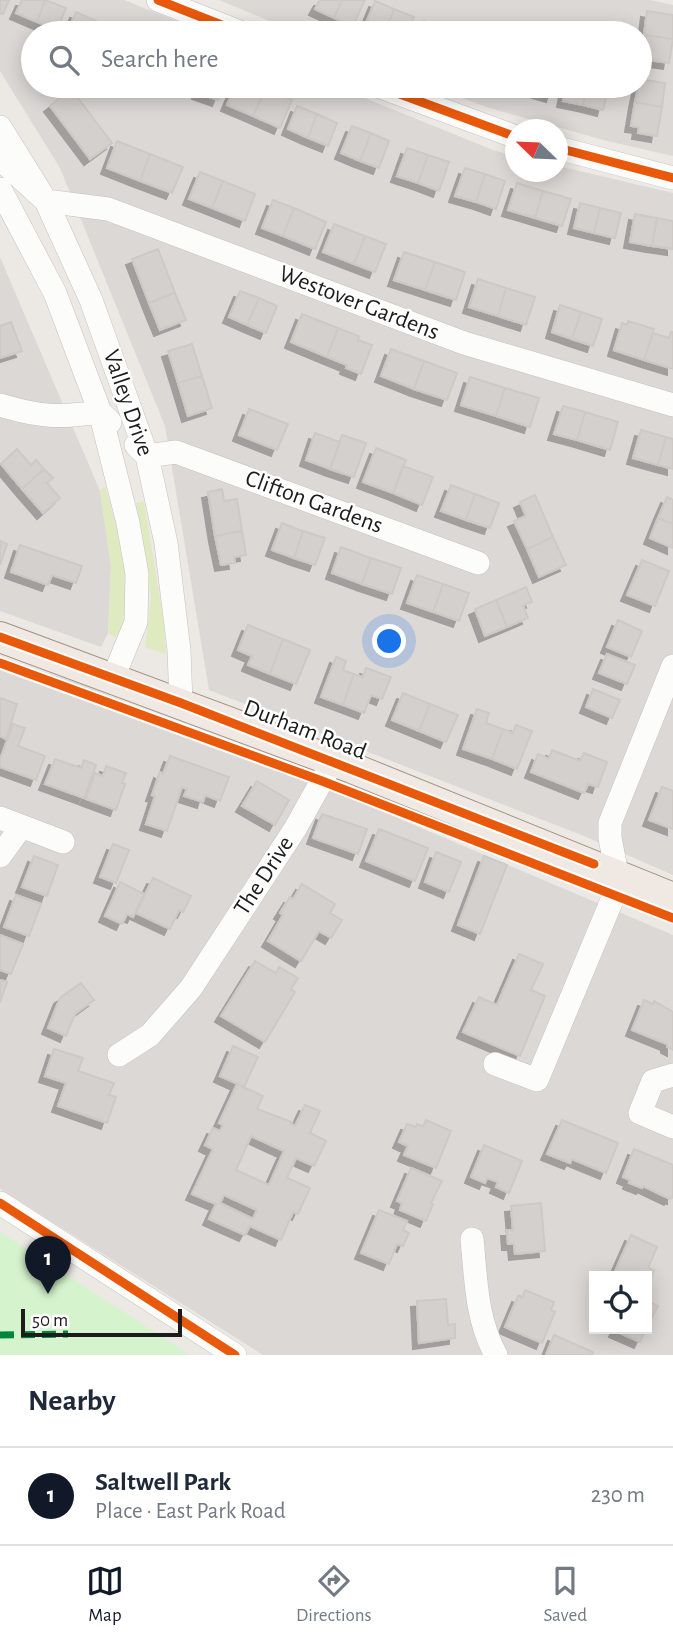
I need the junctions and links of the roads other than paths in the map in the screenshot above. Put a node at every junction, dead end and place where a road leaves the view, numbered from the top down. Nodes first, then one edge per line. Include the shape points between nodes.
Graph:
1 (158, 0) edge
2 (211, 21) edge
3 (410, 98) edge
4 (0, 127) edge
5 (505, 133) edge
6 (568, 151) edge
7 (0, 159) edge
8 (673, 178) edge
9 (0, 190) edge
10 (46, 201) junction
11 (0, 405) edge
12 (673, 405) edge
13 (100, 412) junction
14 (147, 456) junction
15 (478, 563) dead end
16 (0, 637) edge
17 (673, 666) edge
18 (113, 678) junction
19 (181, 702) junction
20 (333, 761) junction
21 (10, 822) edge
22 (63, 842) dead end
23 (0, 856) edge
24 (620, 875) junction
25 (673, 898) edge
26 (119, 1055) dead end
27 (495, 1064) dead end
28 (673, 1075) edge
29 (673, 1127) edge
30 (0, 1203) edge
31 (472, 1239) dead end
32 (235, 1355) edge
33 (496, 1355) edge

1 - 2 street
3 - 5 street
4 - 10 street, Valley Drive
6 - 8 street
7 - 10 street
9 - 13 street, Valley Drive via 55,293
10 - 12 street, Westover Gardens via 108,209 464,343
10 - 14 street, Valley Drive via 91,299
11 - 13 street via 36,415
13 - 14 street
13 - 18 street, Valley Drive via 137,574 136,622
14 - 15 street, Clifton Gardens via 176,452
14 - 19 street, Valley Drive via 166,543
16 - 18 main road, Durham Road
17 - 24 street via 610,822
18 - 19 main road, Durham Road
19 - 20 main road, Durham Road
20 - 24 main road, Durham Road
20 - 26 street, The Drive via 191,988 150,1035
21 - 22 street
21 - 23 street
24 - 25 main road, Durham Road
24 - 27 street via 537,1080
28 - 29 street via 653,1081 640,1113
30 - 32 street
31 - 33 street via 478,1308

